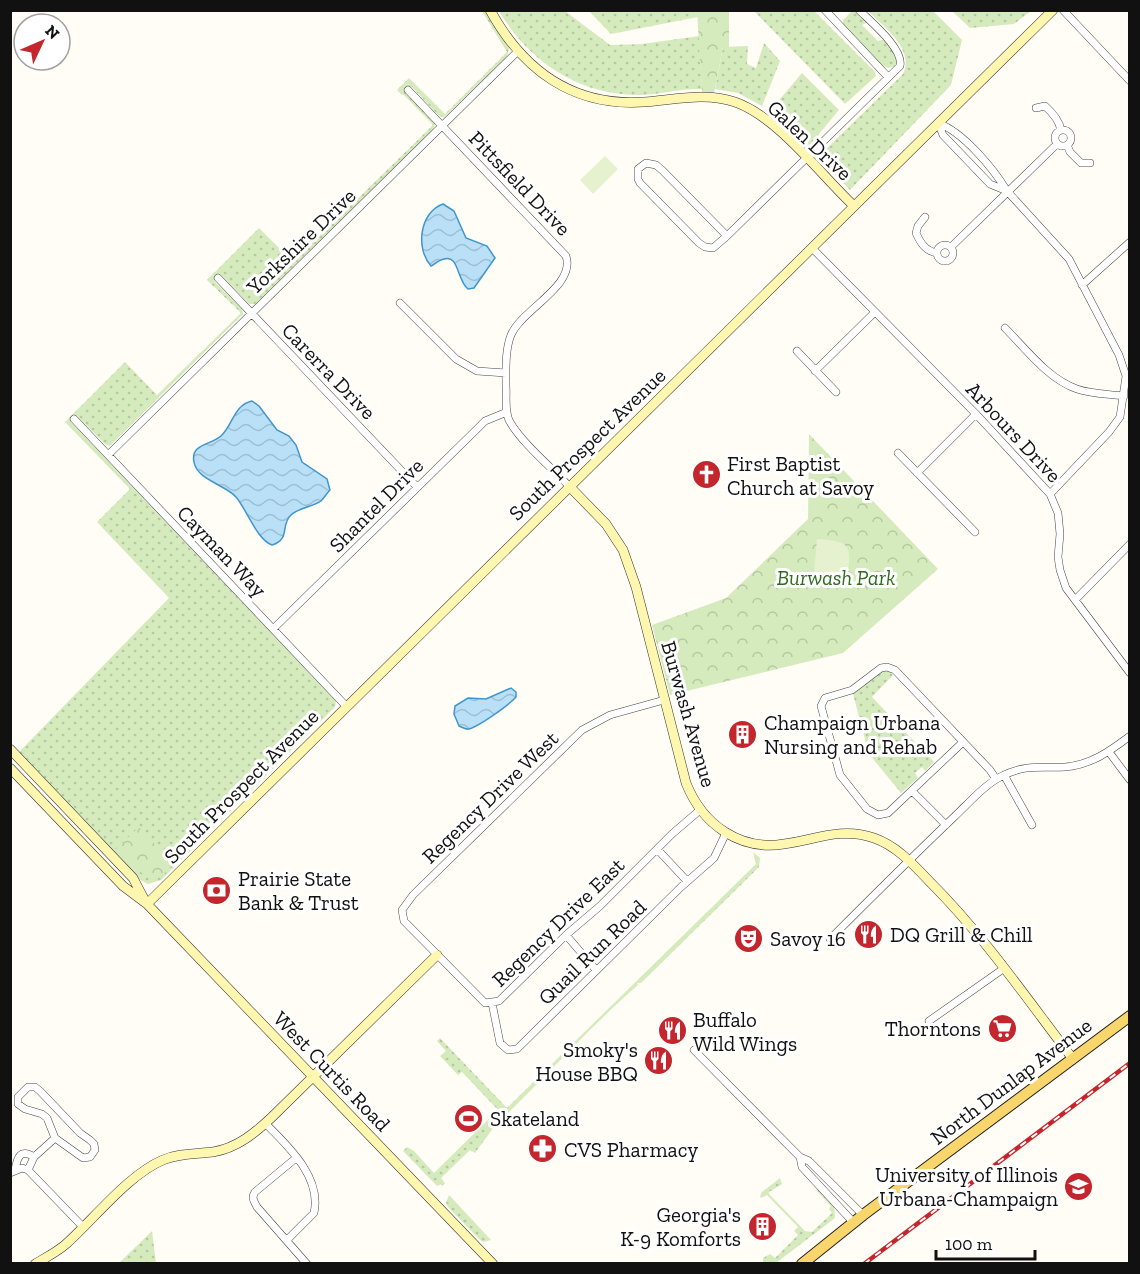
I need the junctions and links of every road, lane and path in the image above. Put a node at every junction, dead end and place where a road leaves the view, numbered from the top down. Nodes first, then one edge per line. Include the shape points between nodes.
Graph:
1 (490, 10) edge
2 (825, 10) edge
3 (859, 10) edge
4 (1053, 10) edge
5 (1063, 10) edge
6 (517, 52) junction
7 (888, 77) junction
8 (1130, 81) edge
9 (408, 90) dead end
10 (1036, 108) dead end
11 (938, 123) junction
12 (443, 126) junction
13 (1060, 130) junction
14 (1057, 144) junction
15 (1067, 146) junction
16 (976, 153) junction
17 (806, 158) junction
18 (969, 162) junction
19 (1090, 164) dead end
20 (1006, 191) junction
21 (854, 206) junction
22 (925, 217) dead end
23 (727, 236) junction
24 (1130, 242) edge
25 (951, 247) junction
26 (812, 248) junction
27 (937, 253) junction
28 (218, 278) dead end
29 (1082, 285) junction
30 (400, 303) dead end
31 (875, 312) junction
32 (251, 313) junction
33 (1005, 328) dead end
34 (797, 351) dead end
35 (815, 370) junction
36 (506, 373) junction
37 (836, 392) dead end
38 (1124, 396) junction
39 (507, 412) junction
40 (976, 414) junction
41 (74, 419) dead end
42 (898, 453) dead end
43 (108, 454) junction
44 (917, 473) junction
45 (569, 486) junction
46 (417, 487) junction
47 (1050, 494) junction
48 (975, 532) dead end
49 (1130, 544) edge
50 (1075, 600) junction
51 (273, 629) junction
52 (1130, 673) edge
53 (664, 700) junction
54 (346, 706) junction
55 (1130, 736) edge
56 (963, 742) junction
57 (10, 749) edge
58 (1109, 752) junction
59 (10, 768) edge
60 (1004, 775) junction
61 (996, 779) junction
62 (1130, 780) edge
63 (912, 791) junction
64 (700, 810) junction
65 (946, 825) junction
66 (1032, 825) dead end
67 (726, 833) junction
68 (657, 849) junction
69 (909, 861) junction
70 (687, 881) junction
71 (147, 904) junction
72 (566, 935) junction
73 (830, 939) dead end
74 (437, 955) junction
75 (1003, 969) junction
76 (596, 970) junction
77 (492, 1004) junction
78 (1130, 1016) edge
79 (929, 1021) dead end
80 (694, 1050) dead end
81 (1073, 1059) junction
82 (313, 1077) junction
83 (265, 1123) junction
84 (55, 1138) junction
85 (34, 1157) junction
86 (800, 1157) junction
87 (297, 1158) junction
88 (19, 1170) edge
89 (863, 1215) junction
90 (854, 1223) junction
91 (83, 1227) junction
92 (287, 1240) junction
93 (34, 1263) edge
94 (307, 1263) edge
95 (492, 1263) edge
96 (802, 1263) edge

1 - 6 main road, Galen Drive
2 - 7 street
3 - 7 street via 899,55 900,66
4 - 11 main road, South Prospect Avenue
5 - 8 street
6 - 12 street, Yorkshire Drive
6 - 17 main road, Galen Drive via 550,79 602,100 628,103 702,97 734,102 767,120
7 - 17 street
9 - 12 street, Pittsfield Drive
10 - 13 street via 1046,106 1060,123
11 - 16 street via 950,128
11 - 18 street via 943,135
11 - 21 main road, South Prospect Avenue
12 - 32 street, Yorkshire Drive
12 - 36 street, Pittsfield Drive via 568,261 565,277 511,334
13 - 14 street via 1055,136
13 - 15 street via 1071,136
14 - 15 street
14 - 20 street
15 - 19 street via 1081,163
16 - 18 street
16 - 20 street
17 - 21 main road, Galen Drive
17 - 23 street
18 - 20 street via 990,184
20 - 25 street
20 - 29 street via 1069,259
21 - 26 main road, South Prospect Avenue
22 - 27 street via 916,233 930,252
23 - 23 street via 656,165 646,163 638,169 640,183 699,243 713,248
24 - 29 street
25 - 27 street via 942,245
25 - 27 street via 954,254 947,261
26 - 31 street, Arbours Drive
26 - 45 main road, South Prospect Avenue
28 - 32 street, Carerra Drive
29 - 38 street via 1119,355 1126,376
30 - 36 street via 456,359 477,371
31 - 35 street
31 - 40 street, Arbours Drive
32 - 43 street, Yorkshire Drive
32 - 46 street, Carerra Drive
33 - 38 street via 1066,385
34 - 35 street
35 - 37 street
36 - 39 street, Pittsfield Drive
38 - 47 street via 1116,424
39 - 45 street, Pittsfield Drive via 519,434
39 - 46 street, Shantel Drive via 485,421
40 - 44 street
40 - 47 street, Arbours Drive
41 - 43 street, Cayman Way
42 - 44 street
43 - 51 street, Cayman Way
44 - 48 street
45 - 53 main road, Burwash Avenue via 606,524 623,550
45 - 54 main road, South Prospect Avenue
46 - 51 street, Shantel Drive
47 - 50 street, Arbours Drive via 1059,524 1060,570
49 - 50 street
50 - 52 street, Arbours Drive
51 - 54 street, Cayman Way
53 - 64 main road, Burwash Avenue via 686,783
53 - 74 street, Regency Drive West via 591,723 413,895 402,910 405,921
54 - 71 main road, South Prospect Avenue
55 - 58 street
56 - 61 street
56 - 63 street
56 - 63 street via 891,668 881,668 852,690 825,698 821,706 837,770 867,809 884,815
57 - 71 main road, West Curtis Road via 133,878
58 - 60 street via 1077,765 1034,766
58 - 62 street
59 - 71 main road, West Curtis Road via 123,886
60 - 61 street
60 - 66 street
61 - 65 street
63 - 65 street
64 - 67 main road, Burwash Avenue
64 - 68 street, Regency Drive East
65 - 69 street
67 - 69 main road, Burwash Avenue via 744,842 769,846 854,833 884,842
67 - 70 street, Quail Run Road via 714,858
68 - 70 street
68 - 72 street, Regency Drive East
69 - 73 street
69 - 75 main road, Burwash Avenue via 960,914
70 - 76 street, Quail Run Road
71 - 82 main road, West Curtis Road
72 - 76 street
72 - 77 street, Regency Drive East
74 - 77 street, Regency Drive East via 485,1004
74 - 82 main road
75 - 79 street
75 - 81 main road, Burwash Avenue
76 - 77 street, Quail Run Road via 513,1050 500,1043
78 - 81 main road, North Dunlap Avenue
80 - 86 street
81 - 89 main road, North Dunlap Avenue
82 - 83 main road
82 - 95 main road, West Curtis Road
83 - 87 street
83 - 91 main road via 230,1148 173,1156 154,1164
84 - 84 street via 47,1118 18,1104 18,1097 28,1087 40,1091 94,1144 95,1150 90,1157 83,1158
84 - 85 street
85 - 88 street
85 - 88 street via 21,1154 17,1158
86 - 89 street via 809,1161
86 - 90 street via 802,1167
87 - 92 street via 313,1183 316,1207
87 - 92 street via 253,1195 257,1207
88 - 91 street
89 - 90 main road, North Dunlap Avenue
90 - 96 main road, North Dunlap Avenue
91 - 93 main road via 58,1250
92 - 94 street

